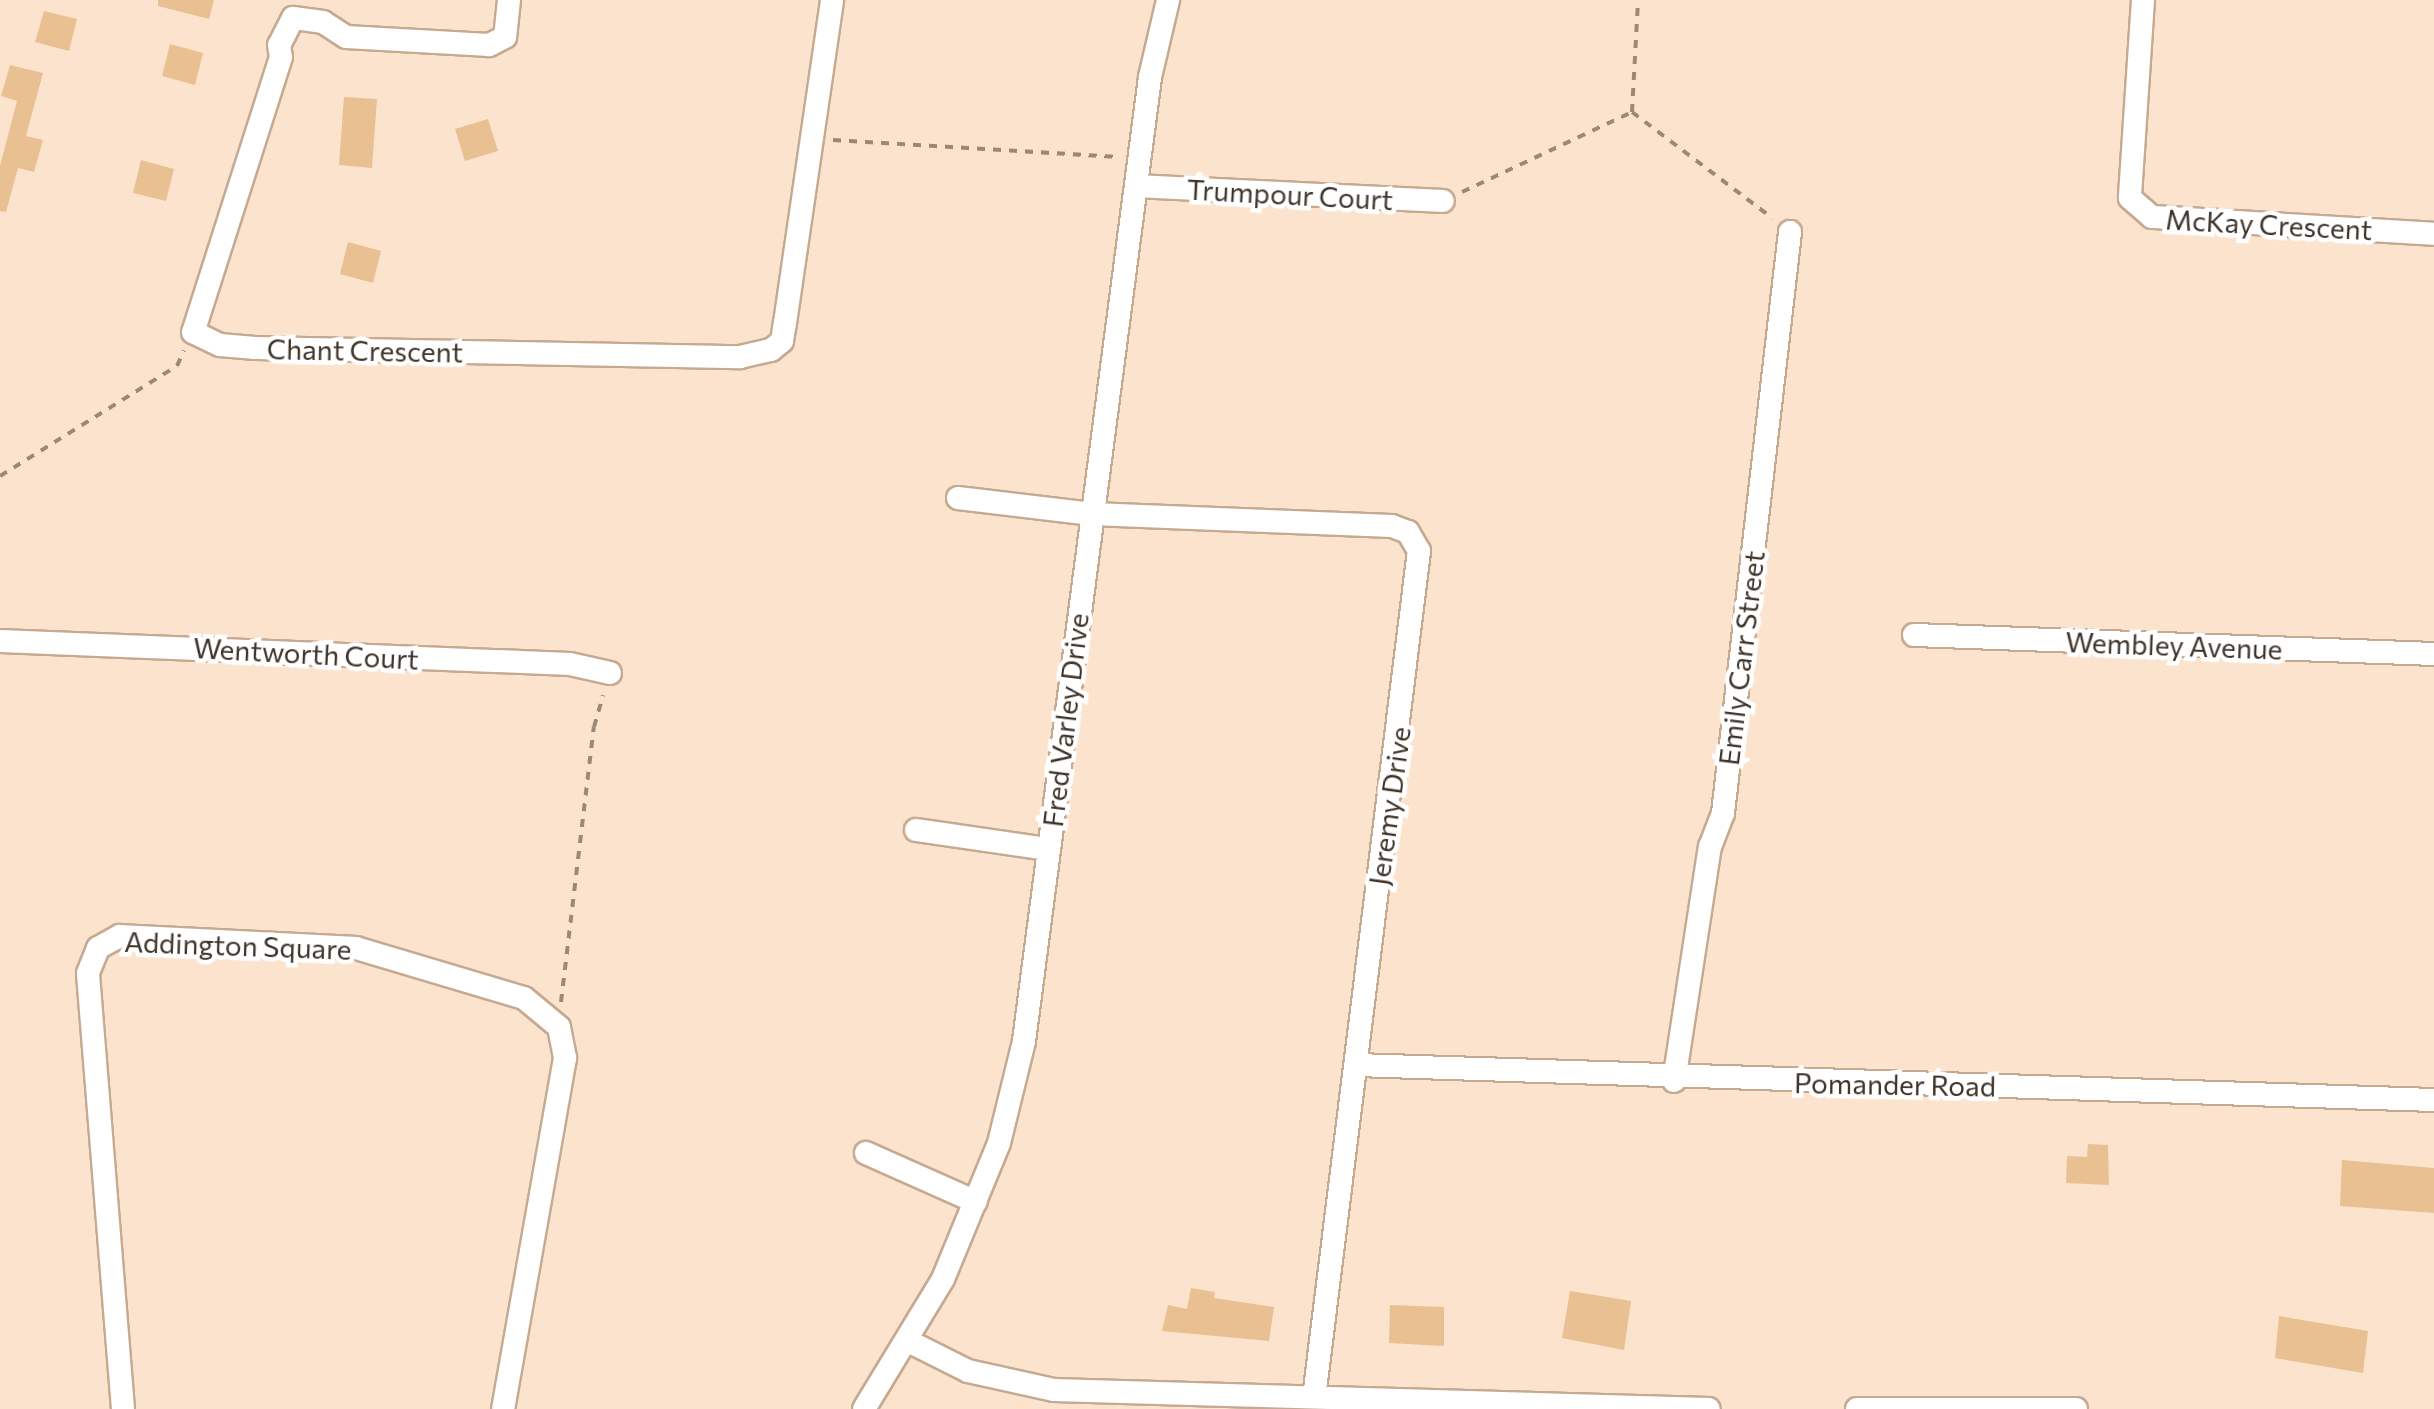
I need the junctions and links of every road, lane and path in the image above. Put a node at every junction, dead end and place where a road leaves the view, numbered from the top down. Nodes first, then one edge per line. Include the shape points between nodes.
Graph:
1 (510, 0) edge
2 (832, 0) edge
3 (1168, 0) edge
4 (1638, 0) edge
5 (2143, 0) edge
6 (1632, 112) junction
7 (813, 138) junction
8 (1140, 158) junction
9 (1136, 186) junction
10 (1443, 201) joint
11 (1790, 232) joint
12 (2434, 234) edge
13 (193, 332) junction
14 (0, 476) edge
15 (958, 498) dead end
16 (1092, 514) junction
17 (1914, 635) dead end
18 (0, 640) edge
19 (2434, 654) edge
20 (610, 672) joint
21 (916, 830) dead end
22 (1048, 849) junction
23 (560, 1026) junction
24 (1356, 1066) junction
25 (1674, 1080) junction
26 (2434, 1100) edge
27 (866, 1152) dead end
28 (976, 1202) junction
29 (908, 1341) junction
30 (1314, 1397) junction
31 (1598, 1406) edge
32 (1926, 1407) edge
33 (123, 1409) edge
34 (503, 1409) edge
35 (864, 1409) edge
36 (1709, 1409) edge
37 (1857, 1409) edge
38 (2076, 1409) edge

1 - 13 street via 505,36 488,45 346,36 323,22 293,18 278,45 281,57
2 - 7 street, Chant Crescent
3 - 8 street, Fred Varley Drive
4 - 6 path
5 - 12 street, McKay Crescent via 2130,198 2152,217
6 - 10 path
6 - 11 path
7 - 8 path
7 - 13 street, Chant Crescent via 782,340 758,356 255,348 220,346
8 - 9 street, Fred Varley Drive
9 - 10 street, Trumpour Court
9 - 16 street, Fred Varley Drive
11 - 25 street, Emily Carr Street via 1723,813 1710,847
13 - 14 path via 176,366
15 - 16 street
16 - 22 street, Fred Varley Drive
16 - 24 street, Jeremy Drive via 1392,526 1415,542 1418,572 1401,728
17 - 19 street, Wembley Avenue
18 - 20 street, Wentworth Court via 570,664
20 - 23 path via 594,726
21 - 22 street
22 - 28 street, Fred Varley Drive via 1024,1041 999,1143
23 - 33 street, Addington Square via 524,998 356,948 120,936 98,948 88,974
23 - 34 street via 565,1058
24 - 25 street, Pomander Road
24 - 30 street, Jeremy Drive
25 - 26 street, Pomander Road
27 - 28 street
28 - 29 street, Fred Varley Drive
29 - 30 street via 968,1372 1054,1390
29 - 35 street, Fred Varley Drive
30 - 31 street
31 - 36 street
32 - 37 street
32 - 38 street

